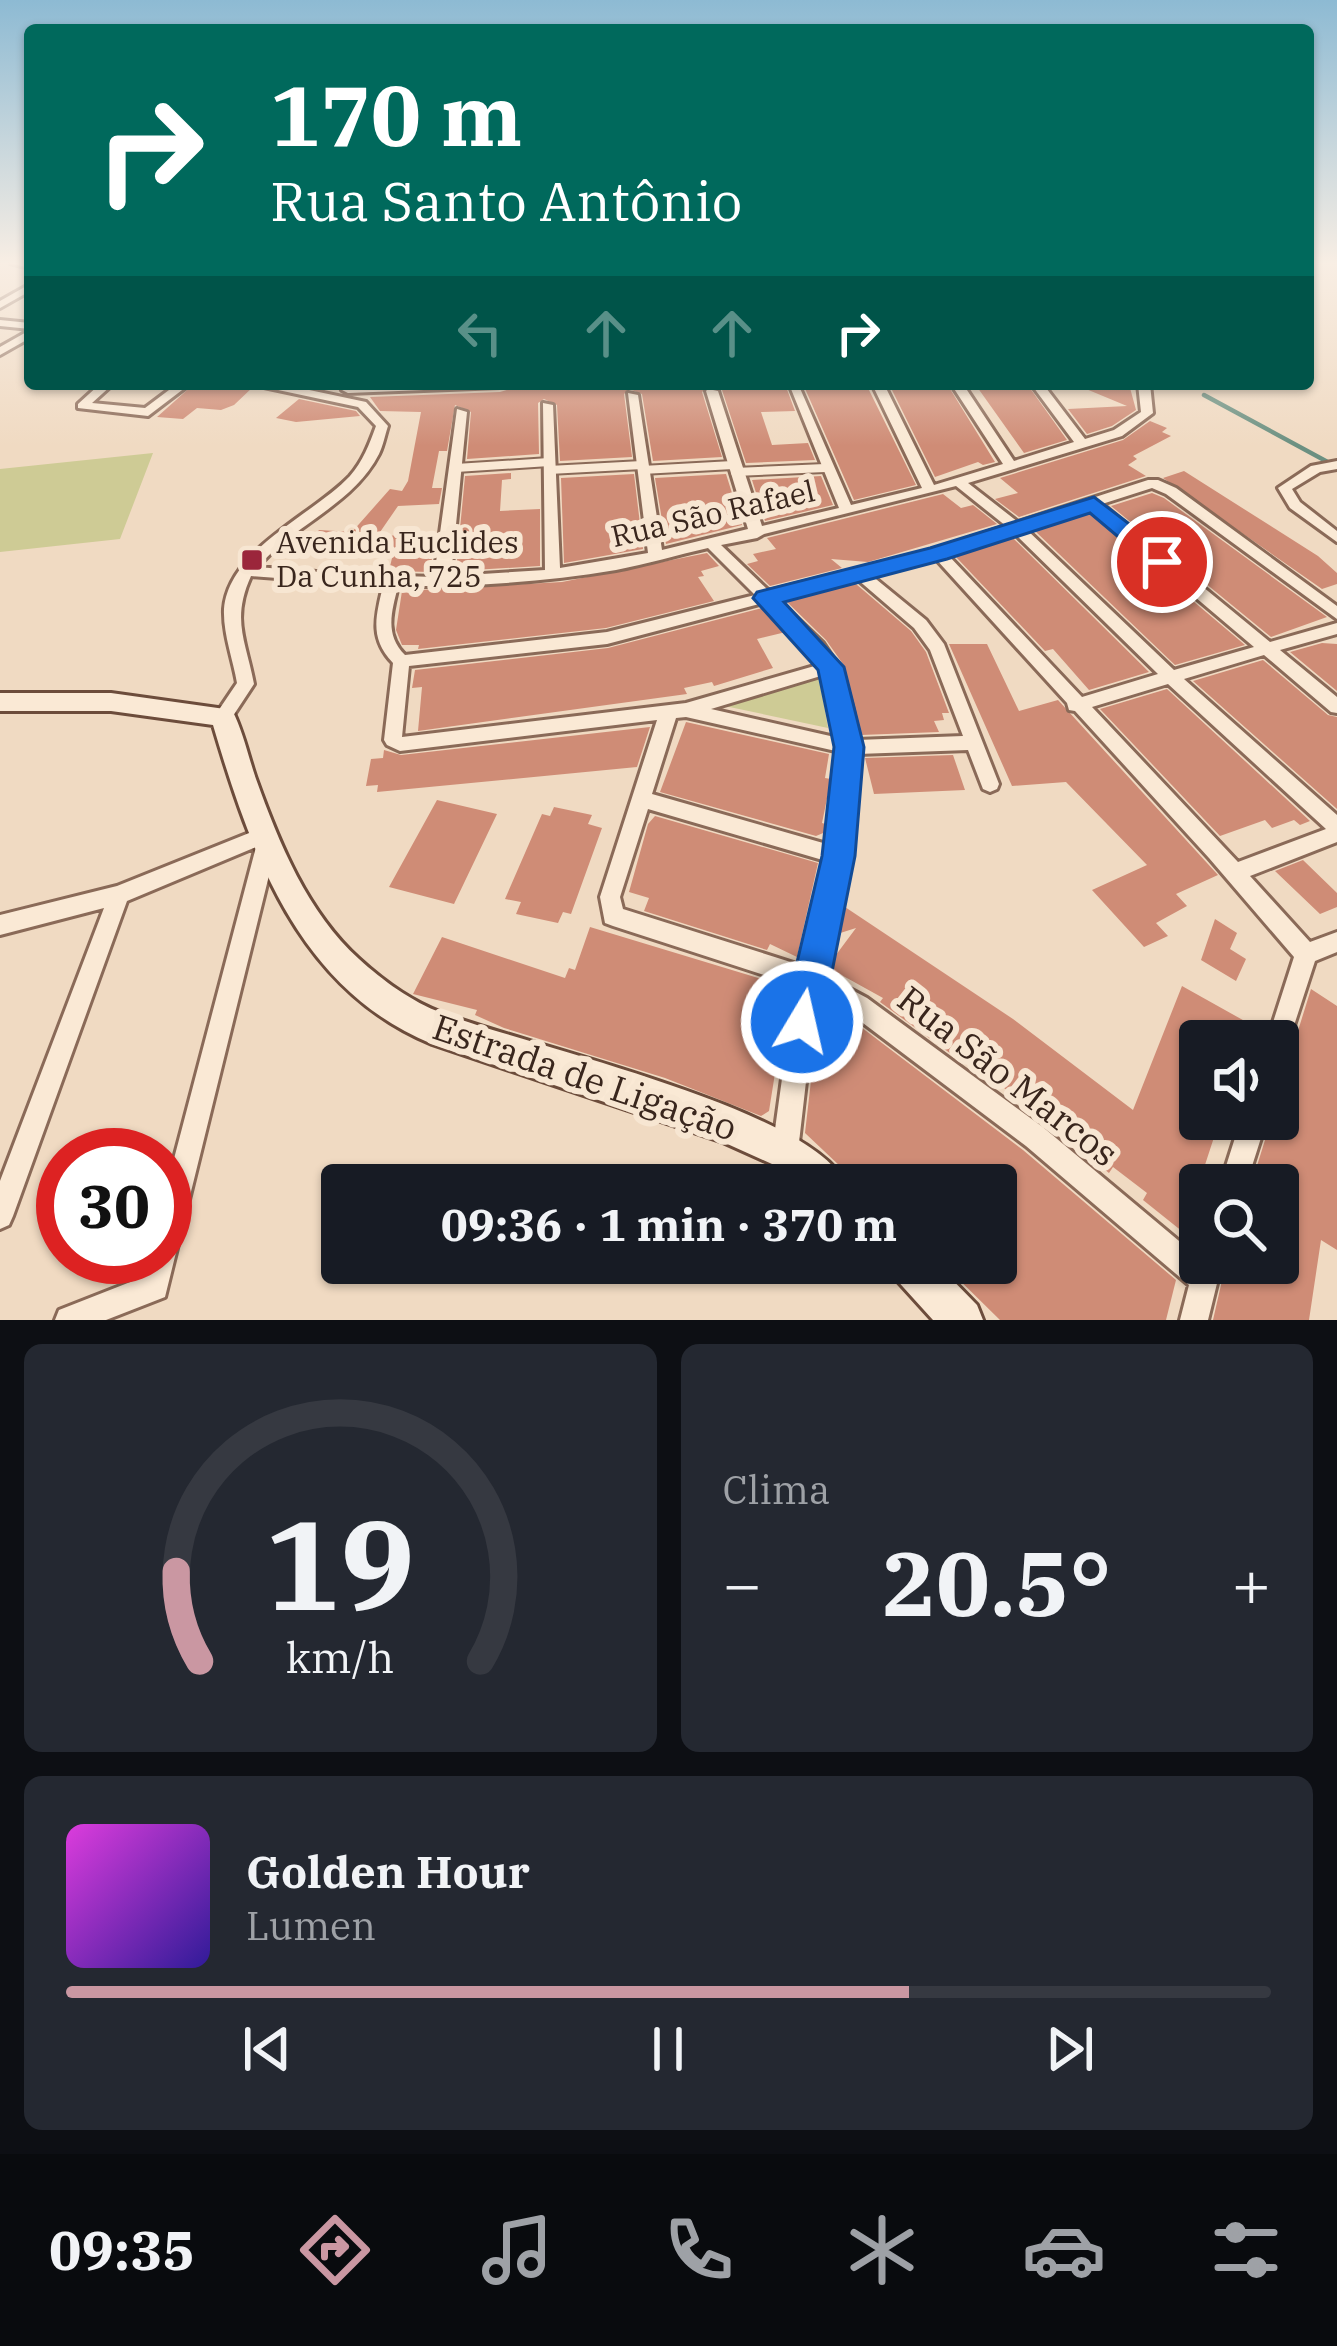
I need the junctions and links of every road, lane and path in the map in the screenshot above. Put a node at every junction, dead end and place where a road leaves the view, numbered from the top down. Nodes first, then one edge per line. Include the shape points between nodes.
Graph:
1 (100, 390) edge
2 (176, 390) edge
3 (795, 390) edge
4 (881, 390) edge
5 (961, 390) edge
6 (1042, 390) edge
7 (1145, 390) edge
8 (346, 391) edge
9 (712, 391) dead end
10 (632, 395) dead end
11 (548, 405) dead end
12 (461, 412) dead end
13 (1082, 444) junction
14 (1009, 463) junction
15 (1333, 465) edge
16 (549, 466) junction
17 (642, 467) junction
18 (456, 468) junction
19 (825, 468) junction
20 (734, 469) junction
21 (957, 481) junction
22 (930, 490) junction
23 (1094, 504) junction
24 (848, 511) junction
25 (1018, 529) junction
26 (757, 534) junction
27 (1337, 538) edge
28 (712, 545) junction
29 (938, 554) junction
30 (656, 556) junction
31 (246, 571) junction
32 (553, 574) junction
33 (861, 574) junction
34 (443, 583) junction
35 (391, 585) junction
36 (766, 598) junction
37 (1337, 614) edge
38 (1337, 628) edge
39 (1265, 648) junction
40 (401, 661) junction
41 (831, 667) junction
42 (1169, 675) junction
43 (0, 702) edge
44 (1075, 705) junction
45 (1337, 707) edge
46 (677, 710) junction
47 (223, 717) junction
48 (975, 743) junction
49 (849, 747) junction
50 (990, 784) dead end
51 (644, 800) junction
52 (1337, 830) edge
53 (265, 839) junction
54 (838, 856) junction
55 (1236, 872) junction
56 (118, 895) junction
57 (0, 926) edge
58 (1337, 942) edge
59 (1306, 954) junction
60 (808, 979) junction
61 (1285, 1020) edge
62 (192, 1135) edge
63 (785, 1151) junction
64 (801, 1164) edge
65 (0, 1216) edge
66 (1179, 1250) edge
67 (155, 1284) edge
68 (928, 1284) edge
69 (1203, 1284) edge
70 (69, 1320) edge
71 (962, 1320) edge
72 (1194, 1320) edge

1 - 2 street via 82,406 148,412
3 - 19 street
4 - 22 street
5 - 14 street
6 - 13 street
7 - 13 street, Rua São Rafael via 1144,416
8 - 31 street via 377,417 378,445 330,503
9 - 20 street
10 - 17 street
11 - 16 street
12 - 18 street
13 - 14 street, Rua São Rafael
14 - 21 street, Rua São Rafael
15 - 27 street via 1285,488 1295,506
16 - 17 lane
16 - 18 lane
16 - 32 street
17 - 20 lane
17 - 30 street
18 - 34 street
19 - 20 lane
19 - 24 street
20 - 26 street
21 - 22 street, Rua São Rafael
21 - 25 street
22 - 24 street, Rua São Rafael
23 - 25 street
23 - 37 street via 1161,484
23 - 39 street
24 - 26 street, Rua São Rafael
25 - 29 street
25 - 42 street
26 - 28 street, Rua São Rafael
28 - 30 street, Rua São Rafael
28 - 36 street
29 - 33 street
29 - 44 street
30 - 32 street, Rua São Rafael
31 - 35 street, Rua São Rafael
31 - 47 street via 232,616 246,684
32 - 34 street, Rua São Rafael
33 - 36 street
33 - 48 street via 931,638
34 - 35 street, Rua São Rafael
35 - 40 street via 381,632
36 - 40 street via 608,638
36 - 41 street
38 - 39 street
39 - 42 street
39 - 45 street
40 - 46 street via 398,744
41 - 46 street
41 - 49 street
42 - 44 street
42 - 52 street
43 - 47 main road via 111,702
44 - 55 street
46 - 49 street
46 - 51 street, Rua São Marcos
47 - 53 main road, Estrada de Ligação
48 - 49 street
48 - 50 street
49 - 54 street
51 - 54 street
51 - 60 street, Rua São Marcos via 610,897 613,916
52 - 55 street
53 - 56 street
53 - 62 street
53 - 63 main road, Estrada de Ligação via 340,963 391,1004 432,1027
54 - 60 street
55 - 59 street
56 - 57 street
56 - 65 street
58 - 59 street
59 - 61 street
60 - 63 street
60 - 66 street, Rua São Marcos via 950,1071
63 - 64 main road, Estrada de Ligação
67 - 70 street
68 - 71 main road
69 - 72 street

